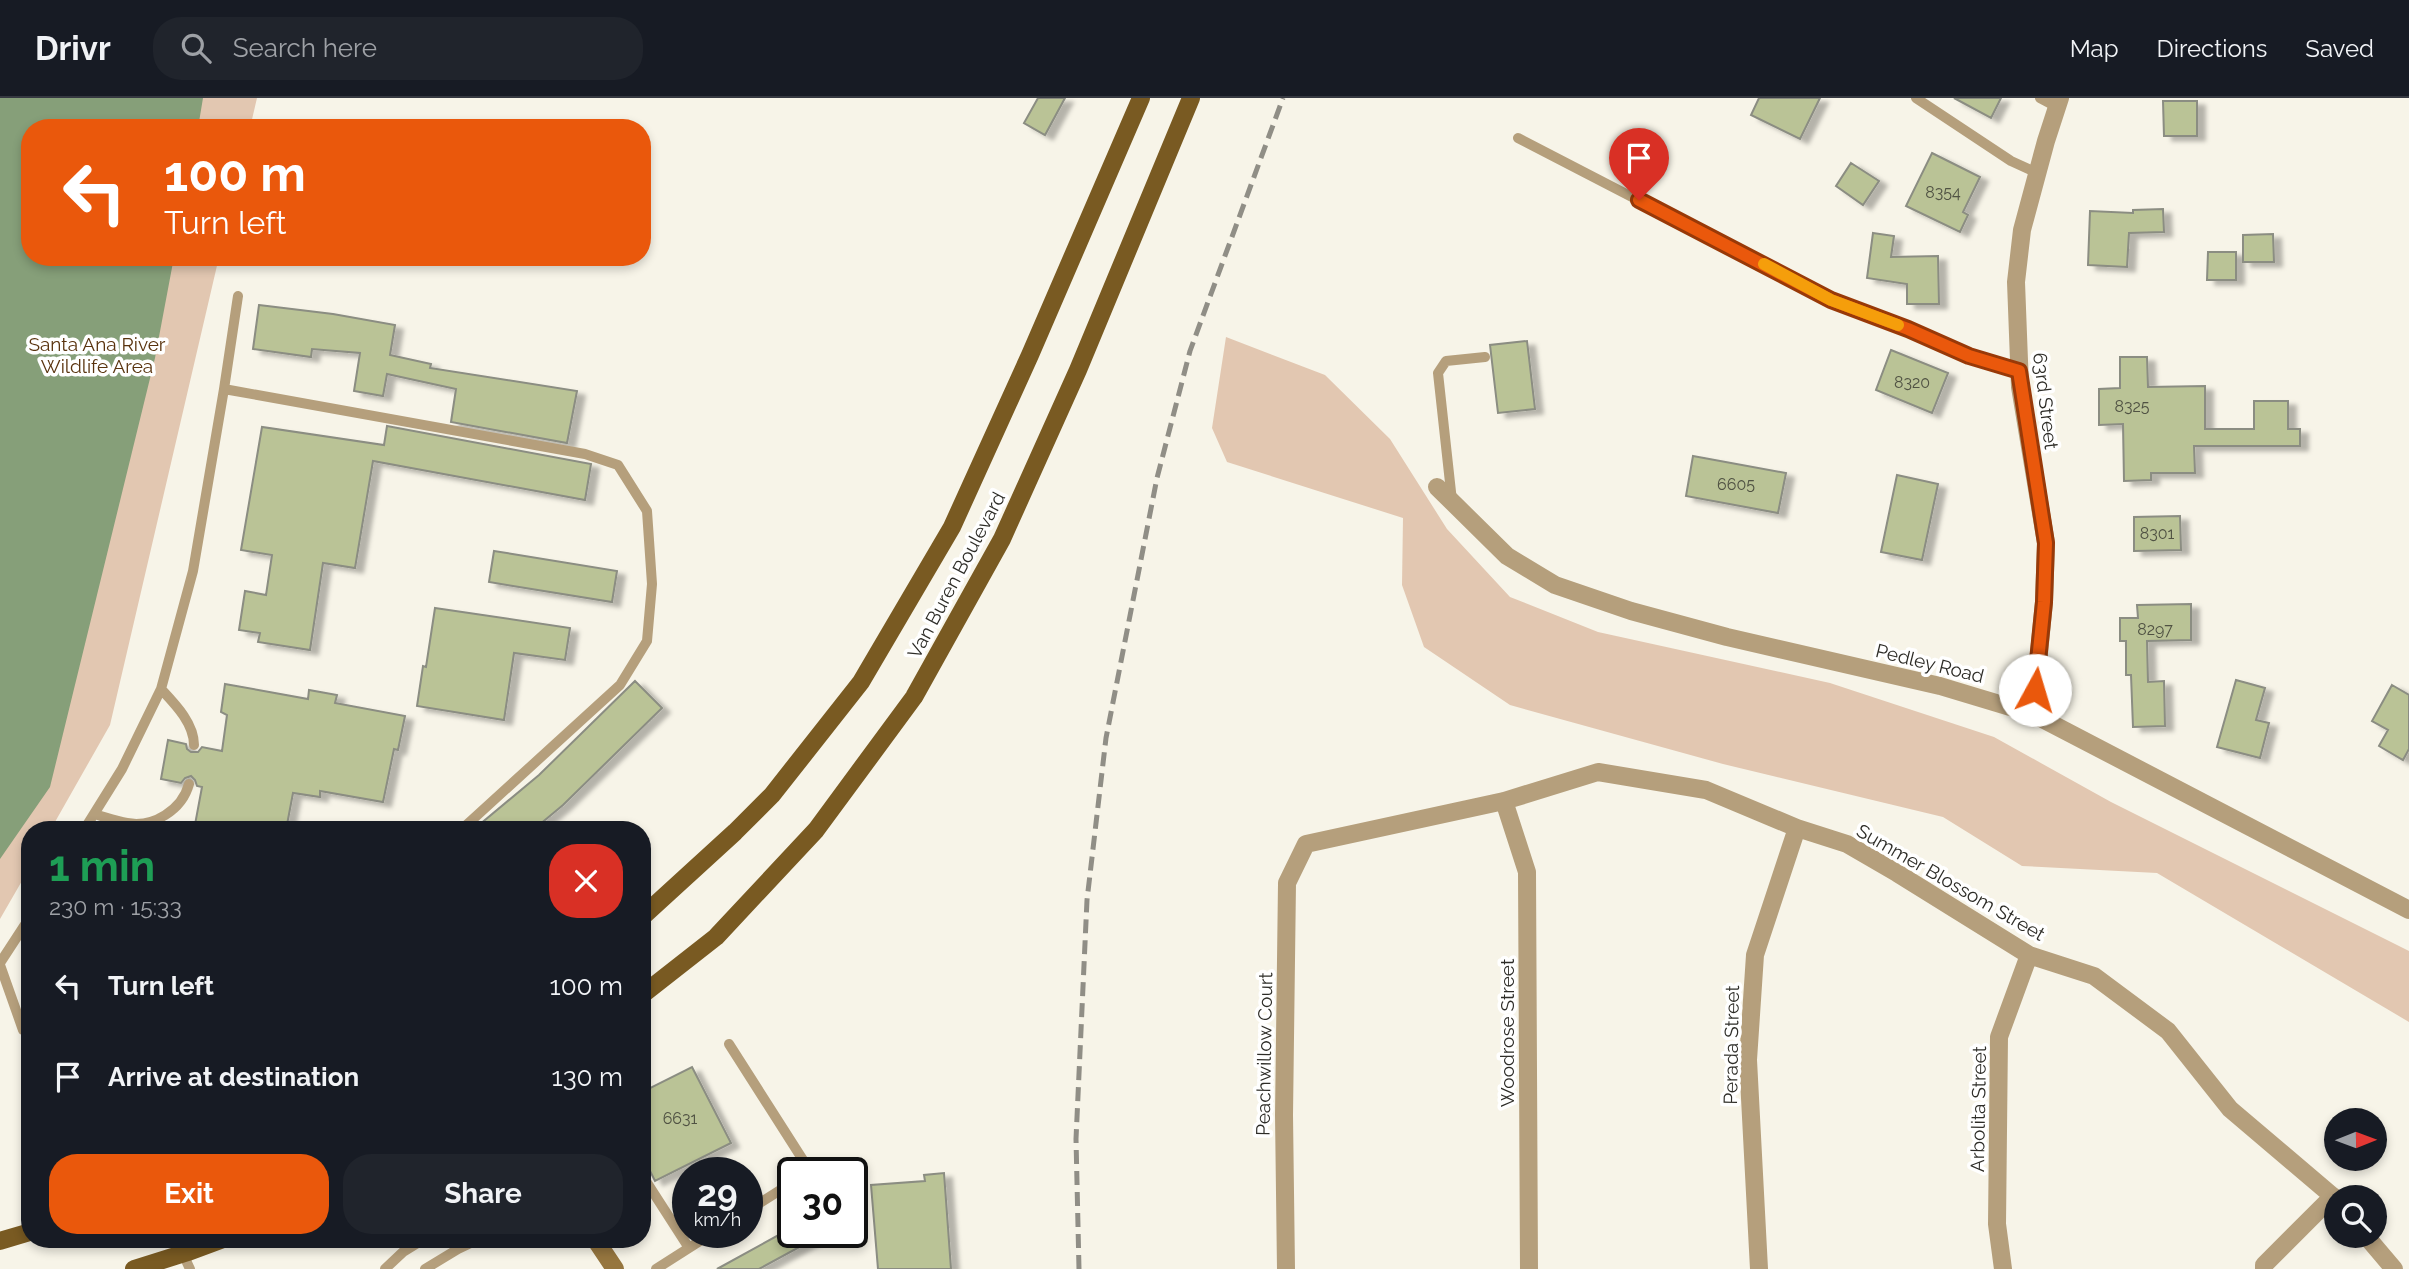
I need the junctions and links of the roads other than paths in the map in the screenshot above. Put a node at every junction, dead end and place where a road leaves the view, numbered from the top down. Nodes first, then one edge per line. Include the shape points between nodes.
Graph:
1 (1141, 98) edge
2 (1191, 98) edge
3 (1916, 98) edge
4 (2040, 98) edge
5 (2059, 103) edge
6 (1518, 138) dead end
7 (2037, 173) junction
8 (238, 296) dead end
9 (1485, 356) dead end
10 (2019, 371) junction
11 (224, 388) junction
12 (1437, 487) dead end
13 (1452, 501) junction
14 (161, 689) junction
15 (2033, 713) junction
16 (194, 745) dead end
17 (189, 784) dead end
18 (1504, 801) junction
19 (94, 814) junction
20 (90, 821) edge
21 (122, 821) edge
22 (157, 821) edge
23 (471, 821) edge
24 (1797, 828) junction
25 (1306, 844) joint
26 (651, 910) edge
27 (2409, 910) edge
28 (21, 931) edge
29 (2029, 955) junction
30 (0, 965) edge
31 (651, 988) edge
32 (21, 1024) edge
33 (729, 1044) dead end
34 (801, 1157) edge
35 (651, 1189) edge
36 (2324, 1189) edge
37 (2324, 1208) edge
38 (672, 1222) edge
39 (21, 1235) edge
40 (0, 1241) edge
41 (208, 1248) edge
42 (409, 1248) edge
43 (460, 1248) edge
44 (601, 1248) edge
45 (689, 1248) edge
46 (2376, 1248) edge
47 (186, 1261) edge
48 (134, 1269) edge
49 (385, 1269) edge
50 (425, 1269) edge
51 (615, 1269) edge
52 (656, 1269) edge
53 (1286, 1269) edge
54 (1529, 1269) edge
55 (1759, 1269) edge
56 (2003, 1269) edge
57 (2264, 1269) edge
58 (2394, 1269) edge

1 - 26 main road, Van Buren Boulevard via 952,527 861,682 772,795
2 - 31 main road, Van Buren Boulevard via 1002,540 914,697 816,830 716,937
3 - 7 lane
4 - 5 lane
5 - 7 street, 63rd Street
6 - 10 lane via 1831,300 1969,356
7 - 10 street, 63rd Street via 2022,230 2016,282
8 - 11 lane
9 - 13 lane via 1447,361 1437,373
10 - 15 street, 63rd Street via 2046,543
11 - 14 lane via 193,571
11 - 23 lane via 585,454 618,465 647,511 652,584 647,641 620,685
12 - 13 street, Pedley Road
13 - 15 street, Pedley Road via 1507,556 1555,585 1715,634 1940,685
14 - 16 lane via 177,706 194,735
14 - 19 lane
15 - 27 street, Pedley Road
17 - 22 lane via 172,812
18 - 24 street, Summer Blossom Street via 1598,772 1706,790
18 - 25 street, Summer Blossom Street
18 - 54 street, Woodrose Street via 1527,872
19 - 20 lane
19 - 21 lane
24 - 29 street, Summer Blossom Street via 1847,844
24 - 55 street, Perada Street via 1755,955 1748,1060
25 - 53 street, Peachwillow Court via 1287,883
28 - 30 lane
29 - 36 street, Summer Blossom Street via 2094,976 2168,1031 2230,1109
29 - 56 street, Arbolita Street via 1999,1037 1997,1224
30 - 32 lane
33 - 34 lane
35 - 38 lane
37 - 57 street
39 - 40 main road
41 - 47 main road
42 - 49 lane
43 - 50 lane
44 - 51 main road
45 - 52 lane
46 - 58 street
47 - 48 main road

